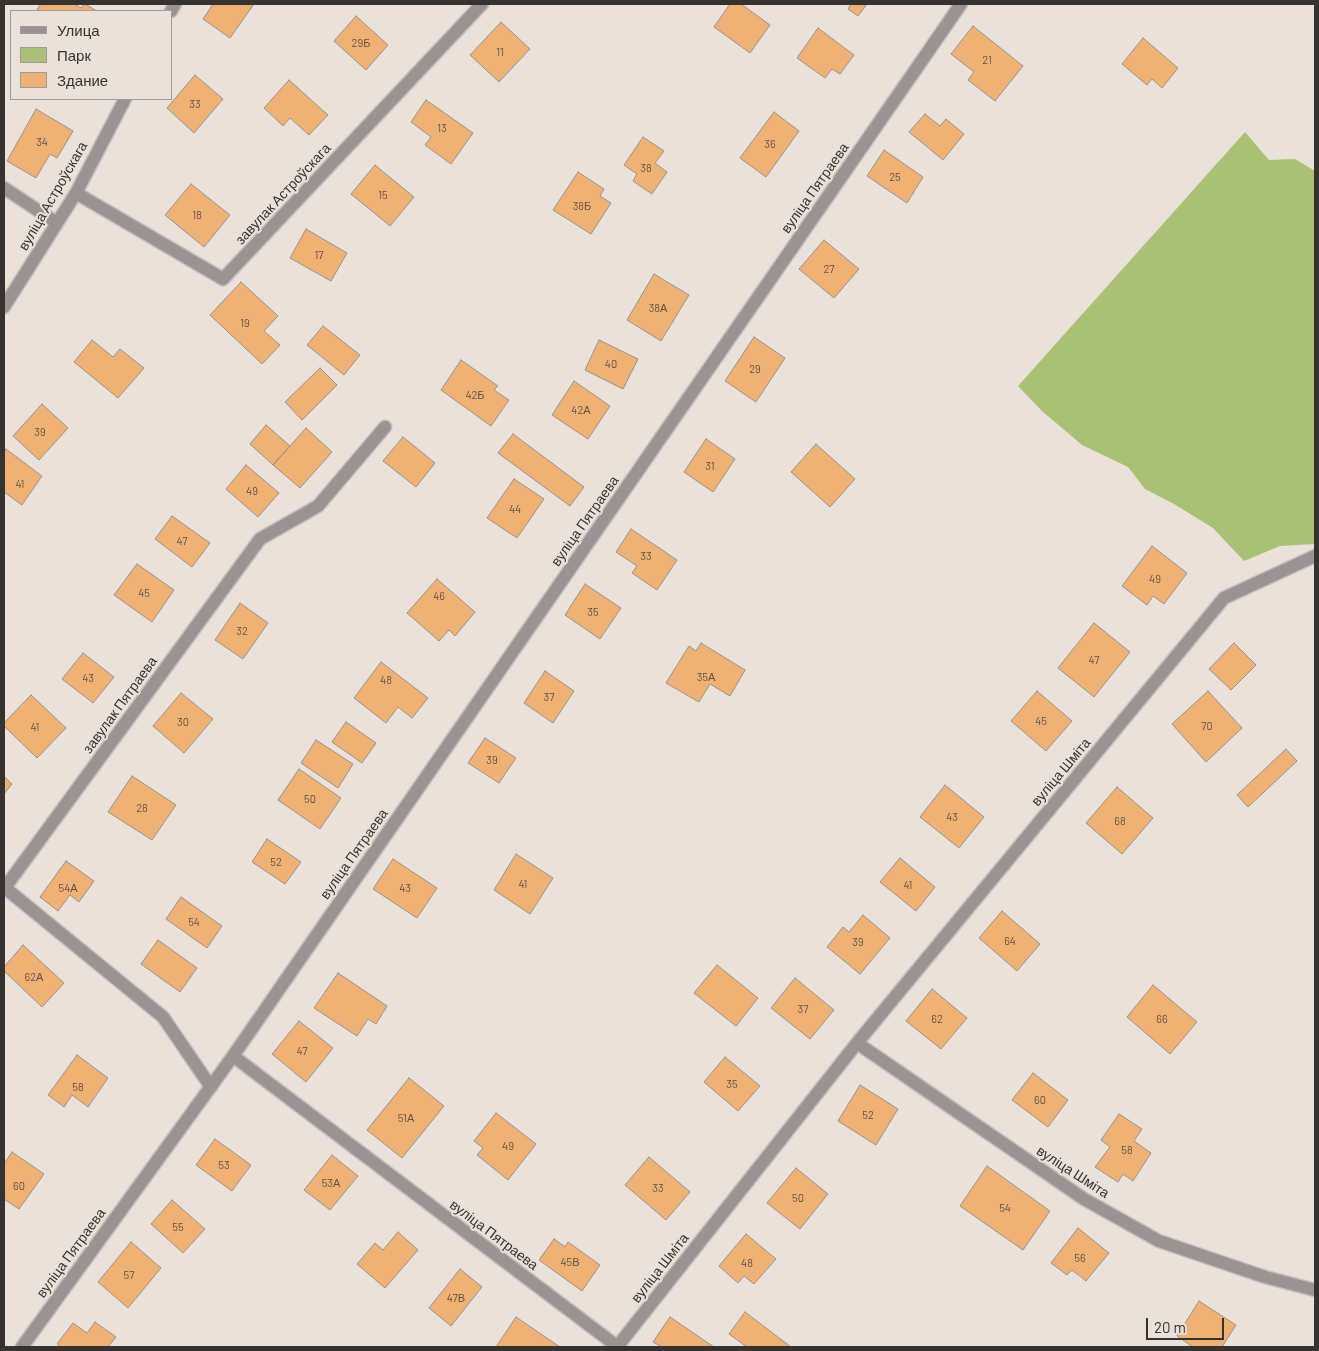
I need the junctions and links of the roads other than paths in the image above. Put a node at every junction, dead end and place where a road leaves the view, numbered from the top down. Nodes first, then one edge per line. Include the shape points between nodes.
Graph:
1 (482, 4) edge
2 (961, 4) edge
3 (124, 100) edge
4 (4, 188) edge
5 (76, 193) junction
6 (56, 223) junction
7 (4, 307) edge
8 (385, 427) dead end
9 (1315, 556) edge
10 (4, 888) edge
11 (857, 1043) junction
12 (233, 1056) junction
13 (210, 1087) junction
14 (1315, 1290) edge
15 (22, 1347) edge
16 (617, 1347) edge

1 - 5 street, завулак Астроўскага via 224,280
2 - 12 street, вуліца Пятраева
3 - 5 street, вуліца Астроўскага
4 - 6 street
5 - 6 street, вуліца Астроўскага
6 - 7 street, вуліца Астроўскага
8 - 10 street, завулак Пятраева via 318,506 260,539
9 - 11 street, вуліца Шміта via 1224,598
10 - 13 street via 162,1017
11 - 14 street, вуліца Шміта via 1084,1199 1158,1241
11 - 16 street, вуліца Шміта
12 - 13 street, вуліца Пятраева
12 - 16 street, вуліца Пятраева
13 - 15 street, вуліца Пятраева

